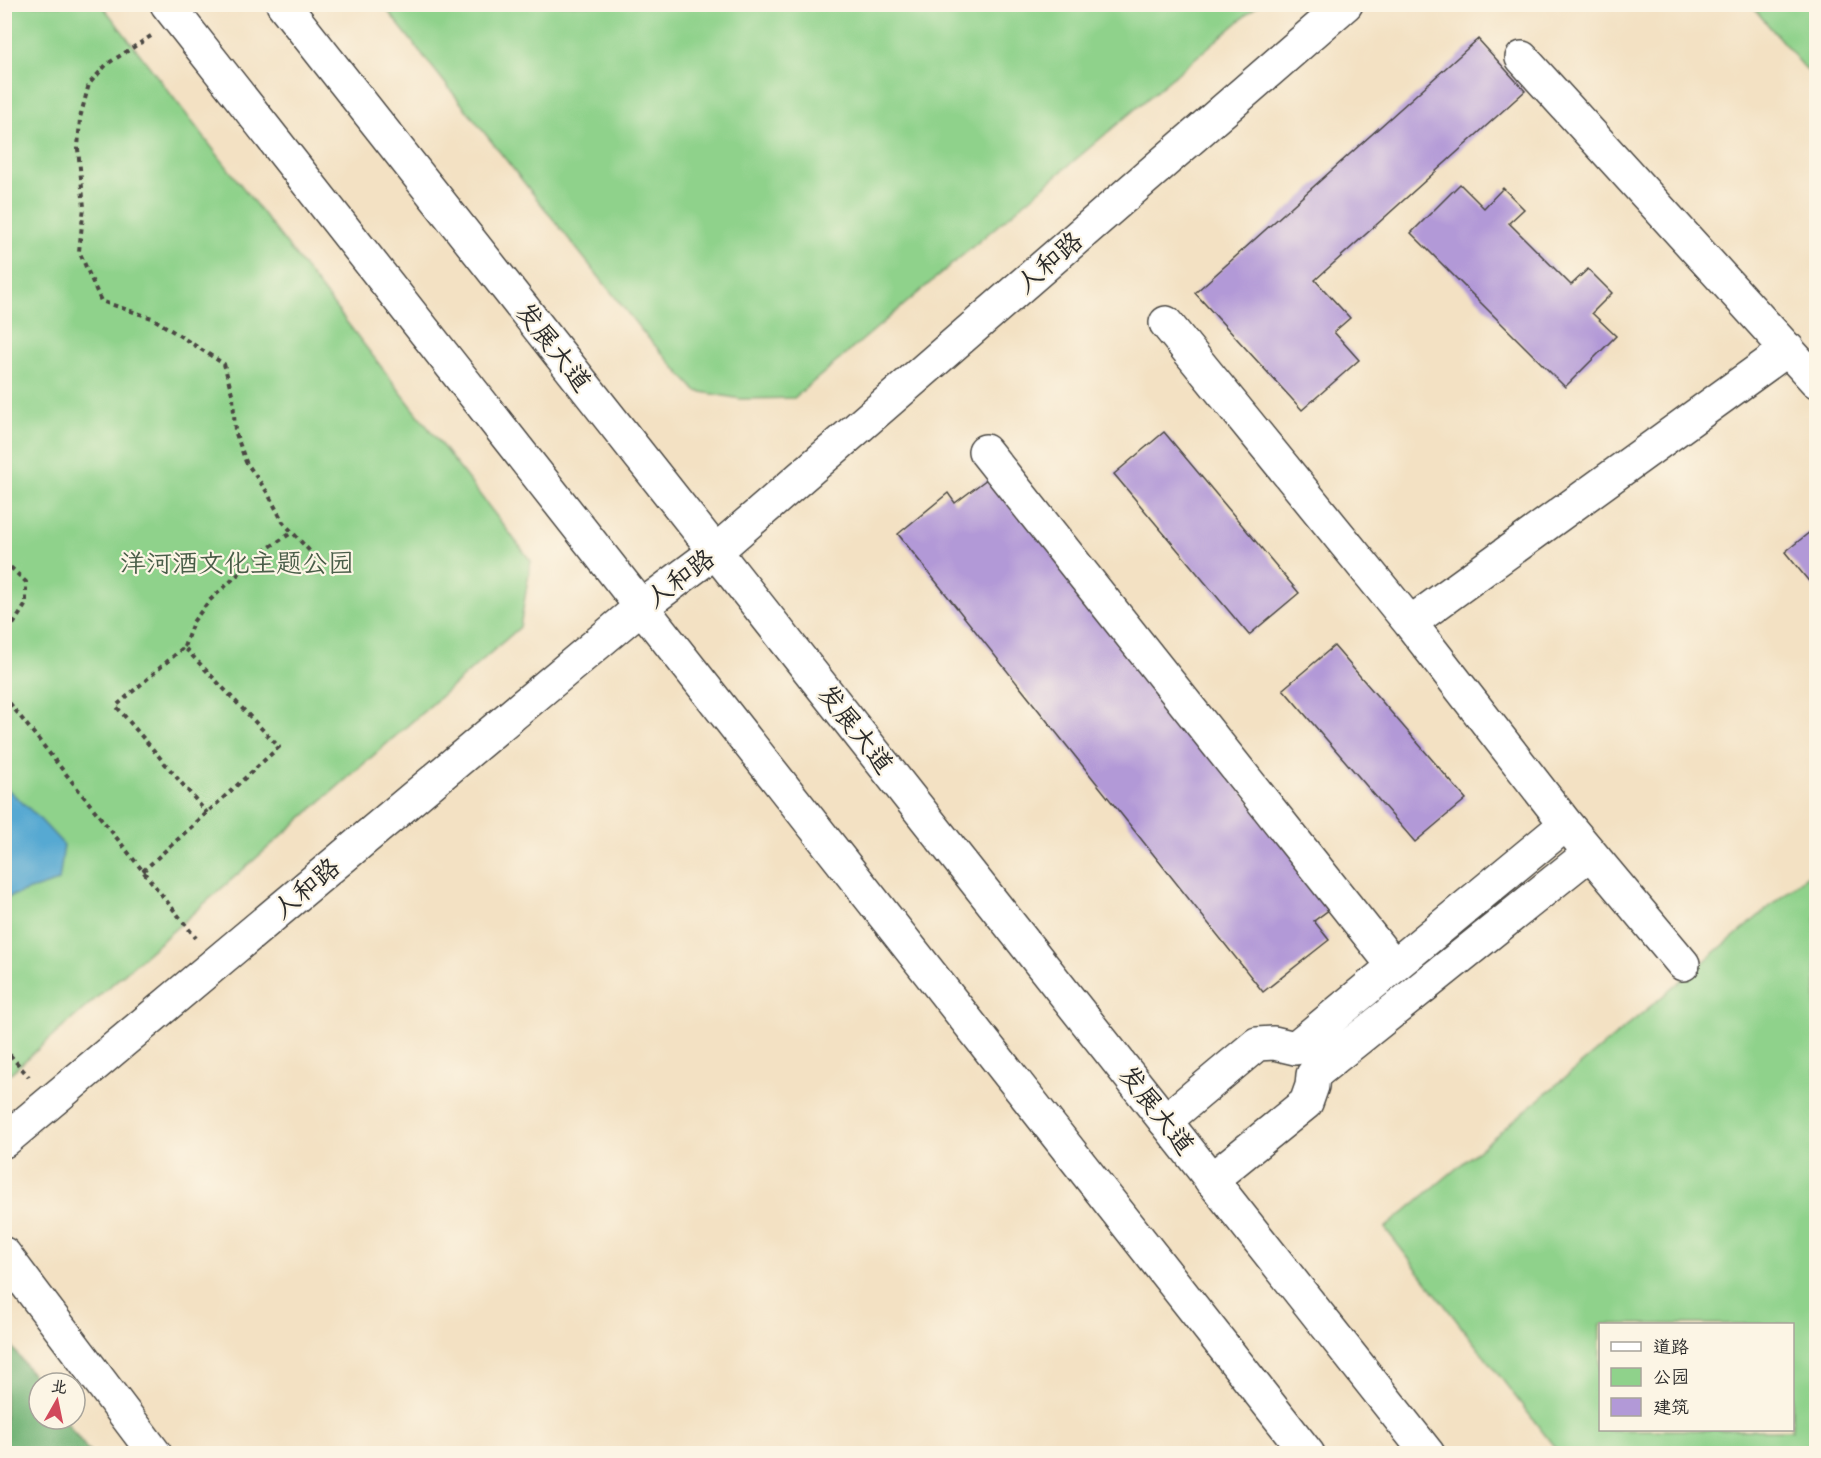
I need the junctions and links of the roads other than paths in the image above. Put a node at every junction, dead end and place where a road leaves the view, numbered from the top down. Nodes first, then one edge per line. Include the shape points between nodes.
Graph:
1 (283, 4) edge
2 (1346, 4) edge
3 (173, 11) edge
4 (1522, 58) dead end
5 (1166, 323) dead end
6 (1788, 349) junction
7 (1816, 381) edge
8 (985, 451) dead end
9 (716, 551) junction
10 (641, 607) junction
11 (1410, 623) junction
12 (1566, 824) junction
13 (1590, 853) junction
14 (1683, 964) dead end
15 (1393, 965) junction
16 (1165, 1121) junction
17 (4, 1141) edge
18 (1211, 1180) junction
19 (4, 1254) edge
20 (155, 1454) edge
21 (1308, 1454) edge
22 (1428, 1454) edge

1 - 9 street, 发展大道
2 - 9 street, 人和路
3 - 10 street
4 - 6 street
5 - 11 street
6 - 7 street
6 - 11 street
8 - 15 street
9 - 10 street, 人和路
9 - 16 street, 发展大道
10 - 17 street, 人和路
10 - 21 street
11 - 12 street
12 - 13 street
12 - 15 street
13 - 14 street
13 - 18 street via 1313,1075 1306,1103
15 - 16 street via 1295,1048 1257,1044
16 - 18 street, 发展大道
18 - 22 street, 发展大道
19 - 20 street

